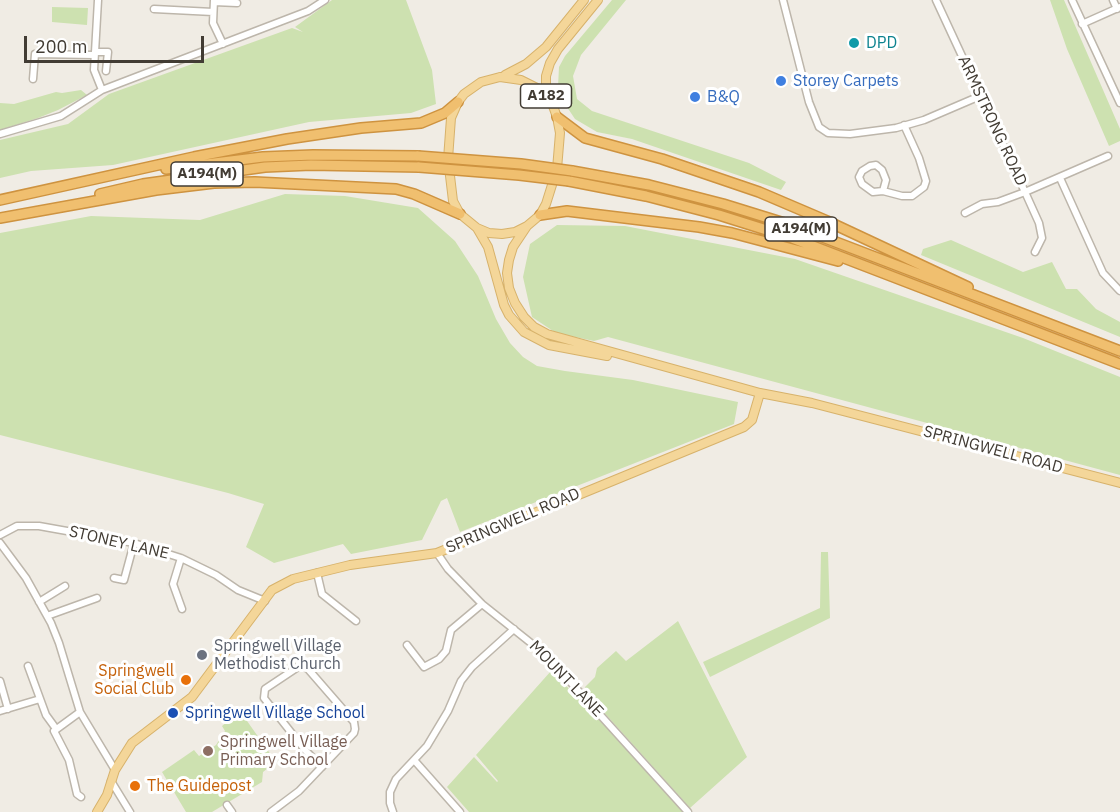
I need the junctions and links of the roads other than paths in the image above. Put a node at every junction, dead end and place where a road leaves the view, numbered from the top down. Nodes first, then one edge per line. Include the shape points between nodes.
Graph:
1 (98, 0) edge
2 (325, 0) edge
3 (584, 0) edge
4 (598, 0) edge
5 (783, 0) edge
6 (936, 0) edge
7 (1072, 0) edge
8 (1113, 0) edge
9 (214, 1) edge
10 (237, 3) dead end
11 (1118, 8) edge
12 (154, 9) dead end
13 (213, 12) junction
14 (1082, 24) junction
15 (223, 44) junction
16 (94, 54) junction
17 (106, 71) dead end
18 (500, 77) junction
19 (33, 79) dead end
20 (102, 90) junction
21 (980, 96) junction
22 (546, 97) junction
23 (458, 102) junction
24 (1120, 103) edge
25 (557, 117) junction
26 (904, 125) junction
27 (0, 134) edge
28 (1108, 156) dead end
29 (1060, 178) junction
30 (75, 183) junction
31 (883, 191) junction
32 (1025, 192) junction
33 (0, 200) edge
34 (965, 213) dead end
35 (460, 214) junction
36 (540, 215) junction
37 (0, 218) edge
38 (527, 226) junction
39 (477, 228) junction
40 (1035, 252) dead end
41 (898, 278) junction
42 (1119, 287) edge
43 (1021, 314) junction
44 (1120, 351) edge
45 (641, 361) junction
46 (1120, 364) edge
47 (760, 393) junction
48 (1120, 483) edge
49 (0, 535) edge
50 (0, 543) edge
51 (134, 543) junction
52 (436, 553) junction
53 (181, 558) junction
54 (317, 573) junction
55 (114, 578) dead end
56 (65, 586) dead end
57 (97, 598) dead end
58 (265, 601) junction
59 (39, 602) junction
60 (482, 604) junction
61 (182, 609) dead end
62 (47, 616) junction
63 (356, 621) dead end
64 (514, 628) junction
65 (407, 645) dead end
66 (28, 666) dead end
67 (0, 681) edge
68 (40, 699) junction
69 (8, 709) junction
70 (0, 711) edge
71 (80, 712) junction
72 (54, 726) dead end
73 (414, 760) junction
74 (321, 767) junction
75 (115, 771) junction
76 (111, 782) junction
77 (81, 797) dead end
78 (227, 805) dead end
79 (97, 812) edge
80 (130, 812) edge
81 (232, 812) edge
82 (271, 812) edge
83 (393, 812) edge
84 (460, 812) edge
85 (688, 812) edge

1 - 16 street
2 - 15 street via 308,11
3 - 18 main road, A182 via 535,58
4 - 22 main road, A182 via 550,63
5 - 26 street via 819,127 828,133 850,134
6 - 21 street, ARMSTRONG ROAD
7 - 14 street
8 - 11 street
9 - 10 street
9 - 13 street
11 - 14 street
12 - 13 street
13 - 15 street via 213,23
14 - 24 street
15 - 20 street
16 - 17 street via 108,52
16 - 19 street via 35,54
16 - 20 street via 94,70
18 - 22 main road, A182 via 521,80
18 - 23 main road, A182 via 481,82
20 - 27 street via 61,116
21 - 26 street
21 - 32 street, ARMSTRONG ROAD
22 - 25 main road, A182
23 - 30 highway, A194(M) via 445,114 421,123 287,139
23 - 35 main road via 451,118 448,159 451,194
25 - 36 main road, A182 via 557,169
25 - 43 highway, A194(M) via 585,138 662,159 794,206
26 - 31 street via 926,181 912,196
28 - 29 street, ARMSTRONG ROAD
29 - 32 street, ARMSTRONG ROAD
29 - 42 street via 1103,273
30 - 33 highway, A194(M)
30 - 43 highway, A194(M), bridge via 179,167 314,154 418,156 572,171 649,185 794,226
31 - 31 street via 866,188 859,177 862,171 876,165 882,170 886,180
32 - 34 street
32 - 40 street via 1042,237
35 - 37 highway, A194(M) via 396,189 255,182 156,190
35 - 39 main road, A182
36 - 38 main road, A182
36 - 41 highway, A194(M) via 554,211 585,212 732,232
37 - 41 highway, A194(M), bridge via 143,184 265,167 419,167 569,181 646,195 792,238
38 - 39 main road, A182 via 502,234
38 - 45 main road, SPRINGWELL ROAD via 513,247 507,273 509,288 524,317 547,334
39 - 45 main road, SPRINGWELL ROAD via 488,247 504,305 524,332 555,347
41 - 46 highway, A194(M)
43 - 44 highway, A194(M)
45 - 47 main road, SPRINGWELL ROAD
47 - 48 main road, SPRINGWELL ROAD
47 - 52 main road, SPRINGWELL ROAD via 752,420 744,427
49 - 51 street, STONEY LANE via 17,526 39,526
50 - 59 street
51 - 53 street, STONEY LANE
51 - 55 street via 124,580
52 - 54 main road, SPRINGWELL ROAD
52 - 60 street, MOUNT LANE
53 - 58 street, STONEY LANE
53 - 61 street via 173,584
54 - 58 main road, SPRINGWELL ROAD via 279,586
54 - 63 street via 322,594
56 - 59 street
57 - 62 street
58 - 75 main road, SPRINGWELL ROAD via 192,697 132,743
59 - 62 street
60 - 64 street, MOUNT LANE
60 - 65 street via 451,630 446,651 439,659 424,667
62 - 71 street
64 - 73 street via 461,681 448,711
64 - 85 street, MOUNT LANE via 546,655
66 - 68 street
67 - 69 street
68 - 69 street
68 - 72 street
69 - 70 street
71 - 75 street
71 - 77 street via 54,731
73 - 83 street via 390,792
73 - 84 street
74 - 74 street via 355,729 354,722 302,666 265,689 264,698
74 - 82 street via 299,791
75 - 76 main road, SPRINGWELL ROAD
76 - 79 main road, SPRINGWELL ROAD
76 - 80 street
78 - 81 street

